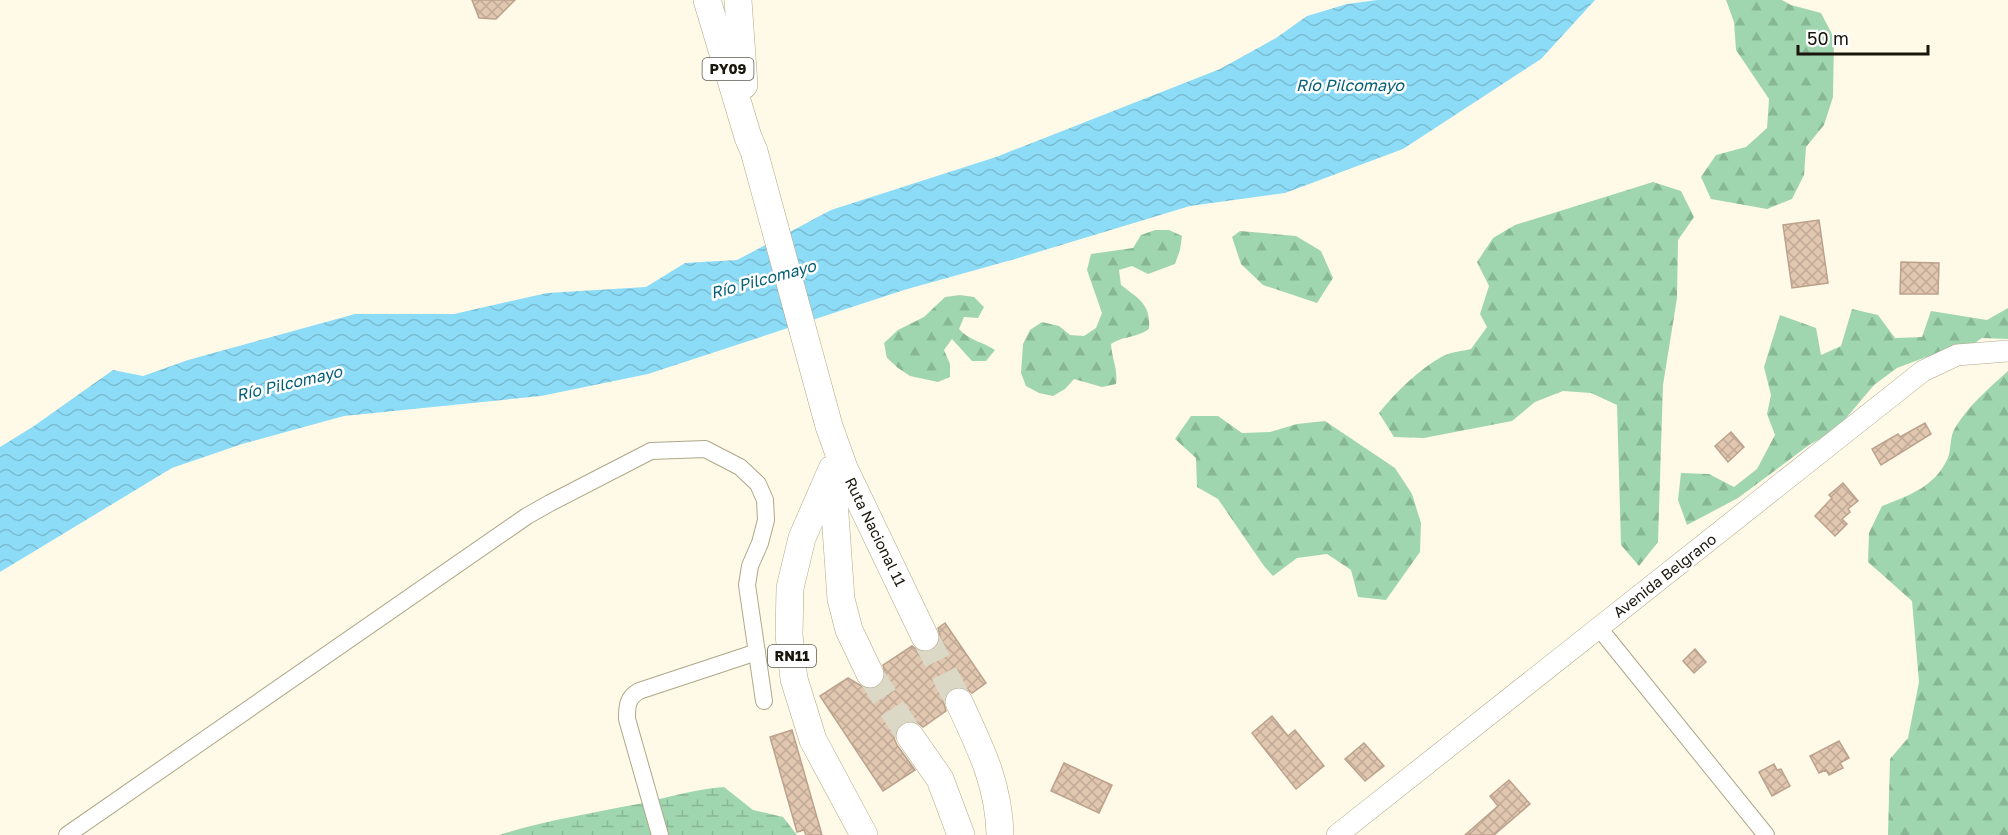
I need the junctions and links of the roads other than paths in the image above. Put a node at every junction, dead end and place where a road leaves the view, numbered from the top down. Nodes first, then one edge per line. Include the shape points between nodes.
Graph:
1 (707, 0) edge
2 (738, 0) edge
3 (748, 138) junction
4 (788, 274) joint
5 (2008, 351) edge
6 (829, 426) junction
7 (832, 469) junction
8 (1599, 628) junction
9 (925, 637) tunnel mouth
10 (757, 652) junction
11 (870, 674) tunnel mouth
12 (765, 701) dead end
13 (959, 702) tunnel mouth
14 (910, 736) tunnel mouth
15 (67, 835) edge
16 (660, 835) edge
17 (864, 835) edge
18 (961, 835) edge
19 (1000, 835) edge
20 (1337, 835) edge
21 (1766, 835) edge

1 - 3 highway, PY09
2 - 3 highway, PY09
3 - 4 highway, PY09
4 - 6 highway, Ruta Nacional 11 / RN11
5 - 8 street, Avenida Belgrano via 1957,355 1923,371
6 - 7 highway, Ruta Nacional 11 / RN11
6 - 9 highway, Ruta Nacional 11 / RN11 via 844,468
7 - 11 highway, Ruta Nacional 11 / RN11 via 841,599 849,630
7 - 17 highway, Ruta Nacional 11 / RN11 via 802,538 790,588 789,635 794,679 813,740
8 - 20 street, Avenida Belgrano
8 - 21 street
10 - 12 street
10 - 15 street via 747,585 766,520 765,500 758,484 740,467 705,449 651,451 527,516
10 - 16 street via 639,691 627,704 627,719
13 - 19 highway via 987,760 1000,812
14 - 18 highway via 940,779

